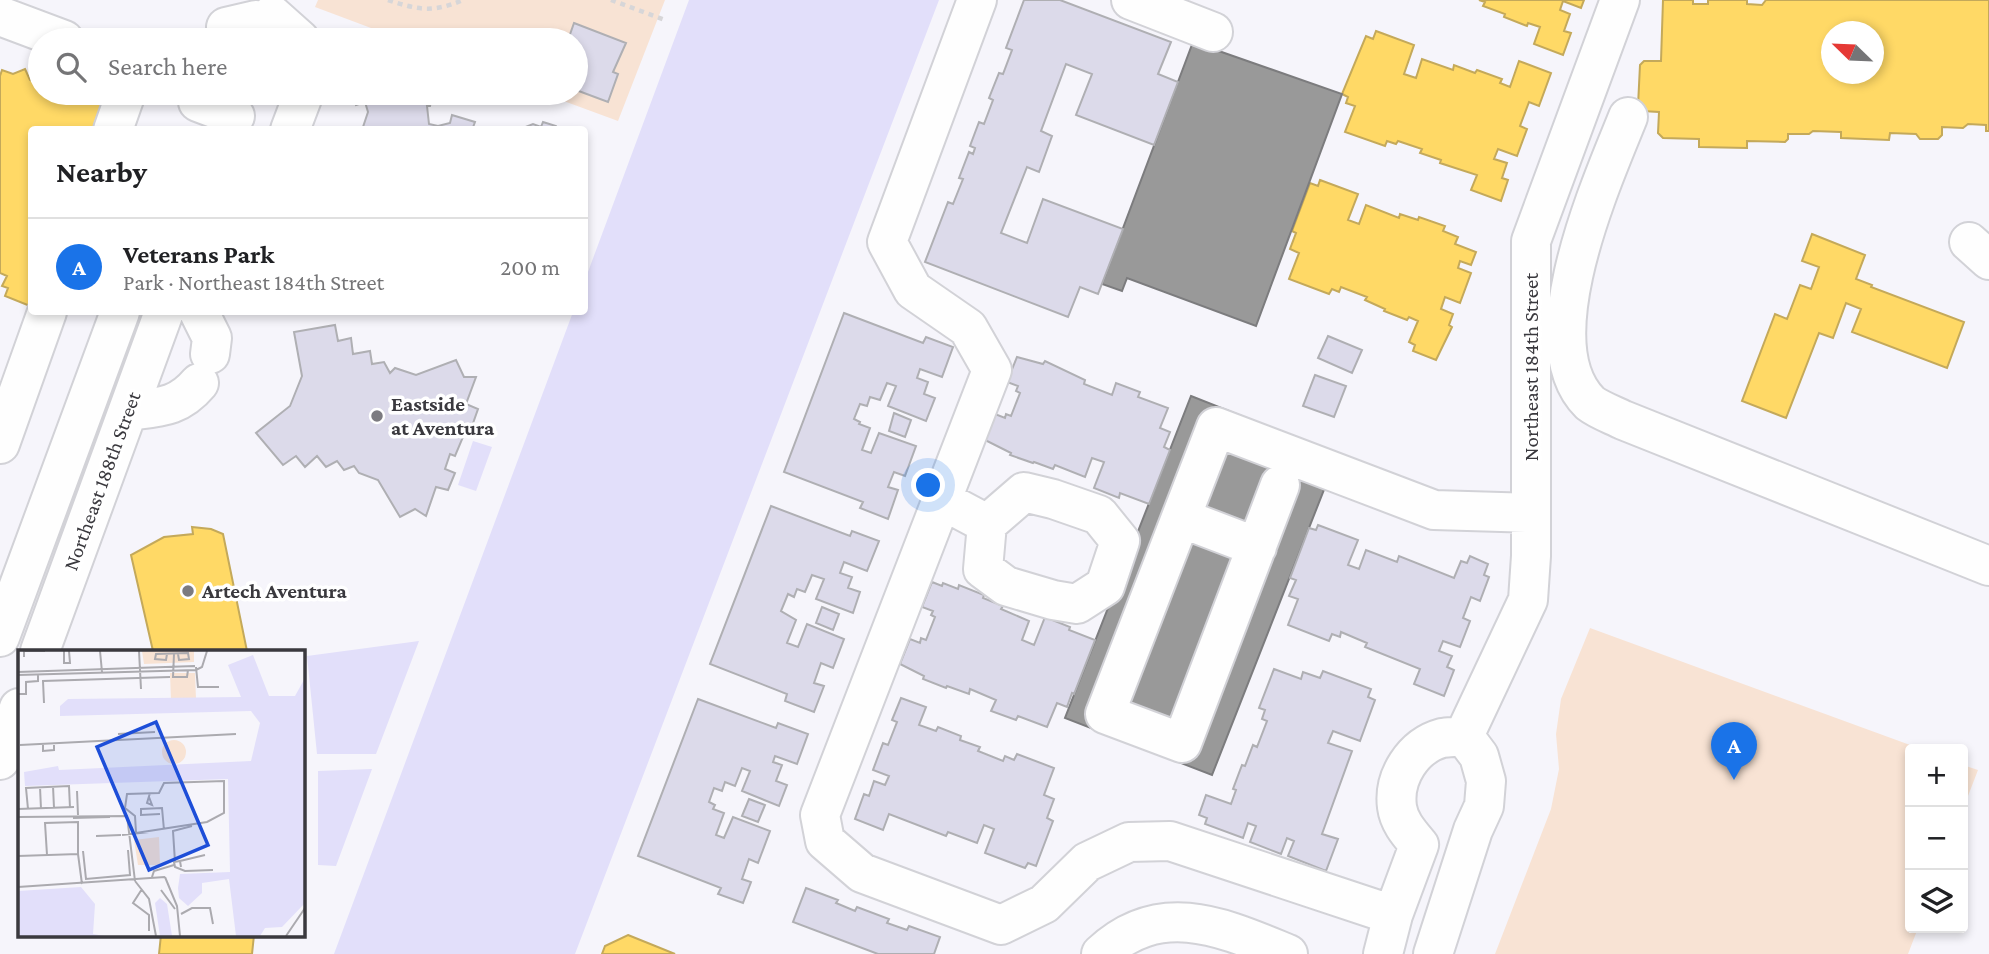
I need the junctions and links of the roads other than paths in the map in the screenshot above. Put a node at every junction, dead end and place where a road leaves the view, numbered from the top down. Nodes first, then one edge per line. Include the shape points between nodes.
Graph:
1 (977, 0) edge
2 (1131, 0) edge
3 (1620, 0) edge
4 (0, 16) edge
5 (228, 22) edge
6 (277, 24) edge
7 (32, 28) edge
8 (1213, 32) dead end
9 (122, 105) edge
10 (299, 105) edge
11 (195, 108) edge
12 (236, 113) edge
13 (1628, 117) dead end
14 (114, 126) edge
15 (291, 126) edge
16 (45, 315) edge
17 (119, 315) edge
18 (163, 315) edge
19 (200, 315) edge
20 (15, 356) edge
21 (128, 411) junction
22 (0, 444) edge
23 (1280, 485) dead end
24 (942, 500) junction
25 (1531, 513) junction
26 (1181, 518) junction
27 (987, 524) dead end
28 (1257, 547) junction
29 (1989, 566) edge
30 (65, 584) junction
31 (2, 624) edge
32 (40, 650) edge
33 (18, 711) edge
34 (1464, 736) junction
35 (0, 760) edge
36 (1393, 915) junction
37 (1101, 954) edge
38 (1288, 954) edge
39 (1382, 954) edge
40 (1433, 954) edge

1 - 24 street via 887,242 914,290 968,328 992,370
2 - 8 street
3 - 25 street, Northeast 184th Street via 1531,241
4 - 7 street
5 - 6 street
9 - 14 street
10 - 15 street
11 - 12 street
13 - 29 street via 1594,201 1569,296 1567,331 1578,387 1592,404 1623,420
16 - 20 street
17 - 31 street, Northeast 188th Street
18 - 21 street, Northeast 188th Street
19 - 21 street via 212,338 204,368 187,397 166,406
20 - 22 street
21 - 30 street, Northeast 188th Street
23 - 28 street
24 - 27 street
24 - 36 street via 820,815 825,841 862,873 1001,925 1044,904 1087,862 1129,842 1170,841
25 - 26 street via 1434,510 1216,426
25 - 34 street, Northeast 184th Street via 1528,600
26 - 28 street
26 - 28 street via 1105,714 1182,743
30 - 31 street via 23,598
30 - 32 street, Northeast 188th Street
33 - 35 street
34 - 36 street via 1441,738 1421,748 1406,764 1398,785 1397,807 1405,828 1419,845
34 - 40 street via 1483,769 1484,806
36 - 39 street
37 - 38 street via 1128,934 1177,922 1220,928

